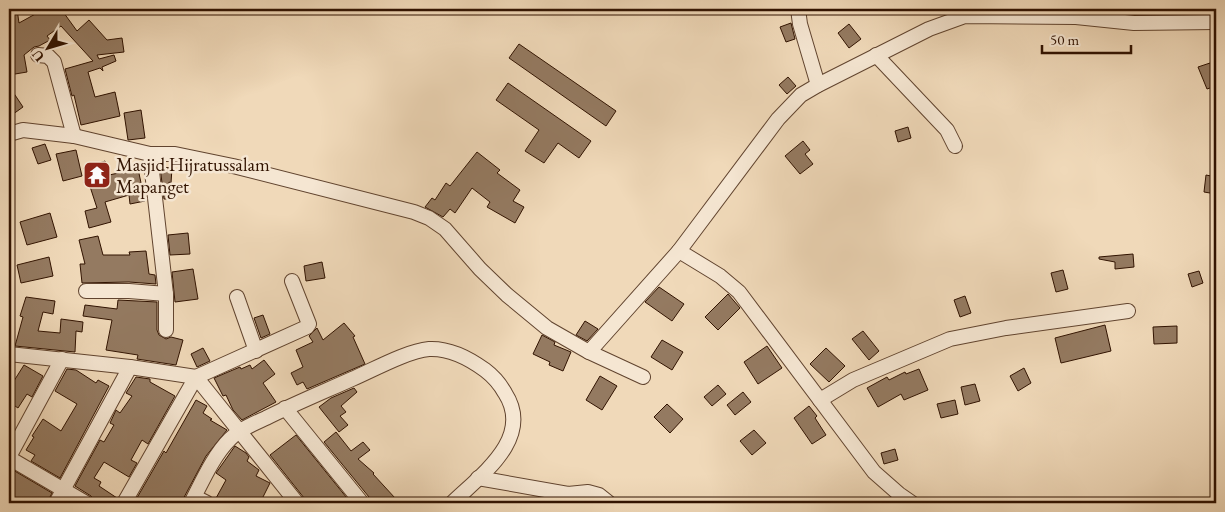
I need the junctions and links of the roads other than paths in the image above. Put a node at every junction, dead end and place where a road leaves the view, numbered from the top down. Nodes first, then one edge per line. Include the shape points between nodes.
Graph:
1 (798, 9) edge
2 (1216, 22) edge
3 (38, 55) dead end
4 (876, 55) junction
5 (818, 85) junction
6 (9, 134) edge
7 (74, 136) junction
8 (955, 146) dead end
9 (150, 154) junction
10 (679, 251) junction
11 (292, 281) dead end
12 (86, 290) dead end
13 (166, 294) junction
14 (237, 297) dead end
15 (1128, 311) dead end
16 (166, 330) dead end
17 (256, 351) junction
18 (589, 352) junction
19 (9, 354) edge
20 (62, 359) junction
21 (130, 367) junction
22 (196, 377) junction
23 (643, 377) dead end
24 (820, 400) junction
25 (285, 408) junction
26 (239, 431) junction
27 (9, 458) edge
28 (478, 478) junction
29 (60, 497) edge
30 (198, 501) edge
31 (86, 503) edge
32 (124, 503) edge
33 (297, 503) edge
34 (362, 503) edge
35 (452, 503) edge
36 (609, 503) edge
37 (912, 503) edge

1 - 5 street
2 - 4 street via 1134,23 1076,17 965,16 929,28
3 - 7 street via 48,56 54,62
4 - 5 street
4 - 8 street via 947,130
5 - 10 street via 801,95 778,119
6 - 7 street via 23,130
7 - 9 street
9 - 13 street
9 - 18 street via 175,154 233,166 429,218 445,229 507,295 547,328
10 - 18 street
10 - 24 street via 739,292
11 - 17 street via 309,324
12 - 13 street
13 - 16 street
14 - 17 street
15 - 24 street via 950,339 853,380
17 - 22 street
18 - 23 street
19 - 20 street
20 - 21 street
20 - 27 street
21 - 22 street
21 - 29 street
22 - 26 street
22 - 32 street
24 - 37 street via 874,472
25 - 26 street
25 - 28 street via 413,353 430,349 460,356 496,380 510,401 515,419 510,439 502,452
25 - 34 street
26 - 30 street via 222,448
26 - 33 street
27 - 29 street
28 - 35 street
28 - 36 street via 568,494 588,492
29 - 31 street

